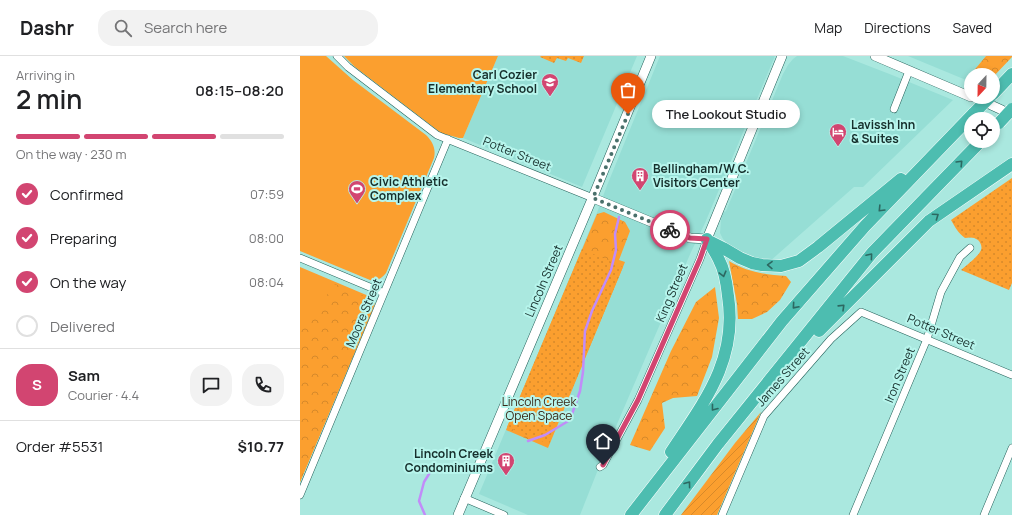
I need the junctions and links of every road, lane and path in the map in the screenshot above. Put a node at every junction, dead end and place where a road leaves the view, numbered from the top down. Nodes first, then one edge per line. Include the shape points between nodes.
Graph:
1 (336, 56) edge
2 (652, 56) edge
3 (782, 56) edge
4 (790, 56) edge
5 (875, 56) edge
6 (909, 71) junction
7 (775, 74) junction
8 (1012, 74) edge
9 (1000, 88) edge
10 (964, 94) edge
11 (984, 104) edge
12 (894, 109) dead end
13 (1007, 110) edge
14 (1000, 120) edge
15 (448, 139) junction
16 (974, 148) edge
17 (937, 151) junction
18 (1012, 164) edge
19 (593, 198) junction
20 (707, 239) junction
21 (970, 248) dead end
22 (300, 258) edge
23 (384, 293) junction
24 (861, 312) joint
25 (927, 339) junction
26 (1012, 375) edge
27 (766, 385) junction
28 (1012, 448) edge
29 (600, 467) dead end
30 (300, 495) edge
31 (464, 498) junction
32 (458, 515) edge
33 (504, 515) edge
34 (631, 515) edge
35 (665, 515) edge
36 (722, 515) edge
37 (853, 515) edge
38 (984, 515) edge

1 - 15 street, Potter Street via 437,135
2 - 19 street, Lincoln Street
3 - 7 street, King Street
4 - 7 street
5 - 6 street
6 - 10 street
6 - 12 street
7 - 20 street, King Street
8 - 9 highway
11 - 17 highway, bridge
13 - 14 highway, bridge
15 - 19 street, Potter Street
15 - 23 street, Moore Street
27 -> 16 highway via 872,253
17 -> 20 highway via 799,261 781,266 757,264 740,258
17 -> 34 highway via 865,226 782,321
27 -> 18 highway via 929,221
19 - 20 street, Potter Street via 690,238
19 - 31 street, Lincoln Street
20 - 29 street, King Street via 638,400
20 -> 34 highway via 720,261 730,307 724,359 708,395
21 - 25 street, Iron Street via 960,257 941,292
22 - 23 street
23 - 30 street, Moore Street
24 - 25 street, Potter Street
24 - 36 street, James Street via 831,339 764,416
25 - 26 street, Potter Street
25 - 37 street, Iron Street
35 -> 27 highway
28 - 38 street
31 - 32 street, Lincoln Street
31 - 33 street

